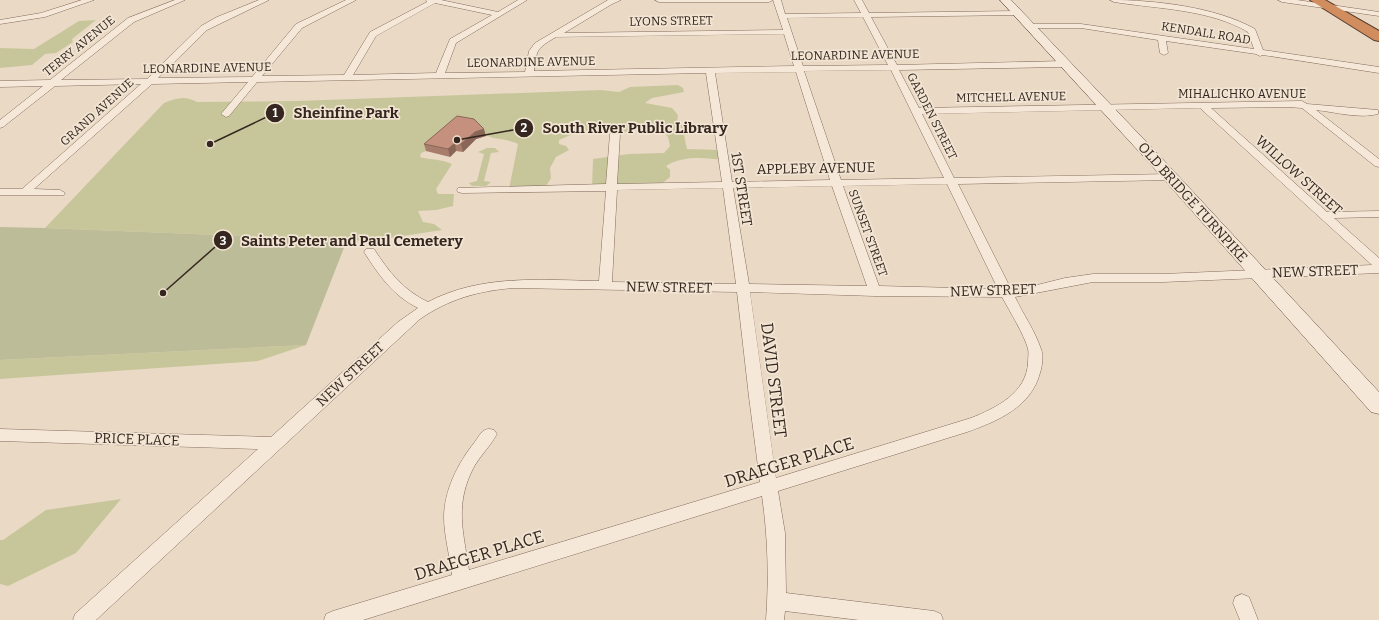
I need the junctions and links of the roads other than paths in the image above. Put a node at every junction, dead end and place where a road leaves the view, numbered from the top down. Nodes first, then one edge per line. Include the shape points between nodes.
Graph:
1 (90, 0) edge
2 (181, 0) edge
3 (265, 0) edge
4 (352, 0) edge
5 (432, 0) edge
6 (523, 0) edge
7 (617, 0) edge
8 (659, 0) edge
9 (769, 0) edge
10 (777, 0) edge
11 (858, 0) edge
12 (1005, 0) edge
13 (1114, 0) edge
14 (1282, 0) edge
15 (1316, 0) edge
16 (1330, 4) edge
17 (1348, 10) junction
18 (1016, 13) junction
19 (499, 14) junction
20 (1379, 14) edge
21 (866, 15) junction
22 (782, 16) junction
23 (0, 22) edge
24 (1029, 26) junction
25 (1379, 28) edge
26 (788, 32) junction
27 (555, 35) junction
28 (1379, 37) edge
29 (1162, 39) junction
30 (1164, 53) dead end
31 (1260, 54) junction
32 (1063, 64) junction
33 (894, 66) junction
34 (799, 68) junction
35 (710, 70) junction
36 (1379, 70) edge
37 (529, 74) junction
38 (440, 76) junction
39 (347, 77) junction
40 (255, 79) junction
41 (150, 81) junction
42 (54, 83) junction
43 (0, 84) edge
44 (1302, 104) junction
45 (1202, 105) junction
46 (1107, 108) junction
47 (916, 111) junction
48 (1375, 112) dead end
49 (226, 114) dead end
50 (0, 125) edge
51 (615, 134) dead end
52 (1379, 164) edge
53 (1171, 177) junction
54 (951, 180) junction
55 (836, 182) junction
56 (727, 184) junction
57 (612, 187) junction
58 (462, 190) dead end
59 (0, 192) edge
60 (25, 192) junction
61 (60, 193) dead end
62 (1379, 214) edge
63 (1322, 215) junction
64 (370, 252) dead end
65 (1379, 265) edge
66 (1379, 269) edge
67 (1258, 274) junction
68 (605, 286) junction
69 (743, 288) junction
70 (875, 292) junction
71 (1007, 293) junction
72 (427, 307) junction
73 (1379, 406) edge
74 (489, 434) dead end
75 (0, 435) edge
76 (275, 443) junction
77 (769, 488) junction
78 (462, 580) junction
79 (775, 600) junction
80 (1242, 603) dead end
81 (82, 620) edge
82 (333, 620) edge
83 (775, 620) edge
84 (934, 620) edge
85 (1249, 620) edge

1 - 23 street via 42,15
2 - 42 street, TERRY AVENUE via 131,20
3 - 41 street, GRAND AVENUE via 204,28
4 - 40 street via 299,26
5 - 19 street
5 - 39 street via 373,34
6 - 19 street
7 - 27 street via 609,2
8 - 9 street
10 - 22 street, SUNSET STREET
11 - 21 street, GARDEN STREET
12 - 18 street, OLD BRIDGE TURNPIKE
13 - 31 street via 1234,21 1252,31
14 - 16 street
15 - 16 highway
16 - 17 highway
16 - 28 highway
17 - 20 street
17 - 25 highway
18 - 21 street
18 - 24 street, OLD BRIDGE TURNPIKE
19 - 38 street via 453,41
21 - 22 street
21 - 33 street, GARDEN STREET
22 - 26 street, SUNSET STREET
24 - 29 street, KENDALL ROAD via 1067,25
24 - 32 street, OLD BRIDGE TURNPIKE
26 - 27 street, LYONS STREET
26 - 34 street, SUNSET STREET
27 - 37 street via 533,51
29 - 30 street
29 - 31 street, KENDALL ROAD
31 - 36 street, KENDALL ROAD
32 - 33 street, LEONARDINE AVENUE
32 - 46 street, OLD BRIDGE TURNPIKE
33 - 34 street, LEONARDINE AVENUE
33 - 47 street, GARDEN STREET
34 - 35 street, LEONARDINE AVENUE
34 - 55 street, SUNSET STREET
35 - 37 street, LEONARDINE AVENUE
35 - 56 street, 1ST STREET
37 - 38 street, LEONARDINE AVENUE
38 - 39 street, LEONARDINE AVENUE
39 - 40 street, LEONARDINE AVENUE
40 - 41 street, LEONARDINE AVENUE
40 - 49 street
41 - 42 street, LEONARDINE AVENUE
41 - 60 street, GRAND AVENUE
42 - 43 street, LEONARDINE AVENUE
42 - 50 street, TERRY AVENUE
44 - 45 street, MIHALICHKO AVENUE
44 - 48 street, MIHALICHKO AVENUE via 1355,112
44 - 52 street
45 - 46 street, MIHALICHKO AVENUE
45 - 63 street, WILLOW STREET
46 - 47 street, MITCHELL AVENUE
46 - 53 street, OLD BRIDGE TURNPIKE
47 - 54 street, GARDEN STREET
51 - 57 street
53 - 54 street, APPLEBY AVENUE
53 - 67 street, OLD BRIDGE TURNPIKE
54 - 55 street, APPLEBY AVENUE
54 - 71 street, DRAEGER PLACE
55 - 56 street, APPLEBY AVENUE
55 - 70 street, SUNSET STREET
56 - 57 street, APPLEBY AVENUE
56 - 69 street, 1ST STREET
57 - 58 street, APPLEBY AVENUE
57 - 68 street
59 - 60 street
60 - 61 street
62 - 63 street
63 - 65 street, WILLOW STREET
64 - 72 street via 396,289
66 - 67 street, NEW STREET
67 - 71 street, NEW STREET via 1092,278 1025,292
67 - 73 street, OLD BRIDGE TURNPIKE
68 - 69 street, NEW STREET
68 - 72 street, NEW STREET via 494,285 458,293
69 - 70 street, NEW STREET
69 - 77 street, DAVID STREET
70 - 71 street, NEW STREET
71 - 77 street, DRAEGER PLACE via 1035,350 1036,360 1029,383 1010,406 996,416 962,428
72 - 76 street, NEW STREET via 403,325
74 - 78 street via 459,480 452,516
75 - 76 street, PRICE PLACE
76 - 81 street, NEW STREET
77 - 78 street, DRAEGER PLACE
77 - 79 street, DAVID STREET via 776,533
78 - 82 street, DRAEGER PLACE
79 - 83 street, DAVID STREET
79 - 84 street
80 - 85 street

